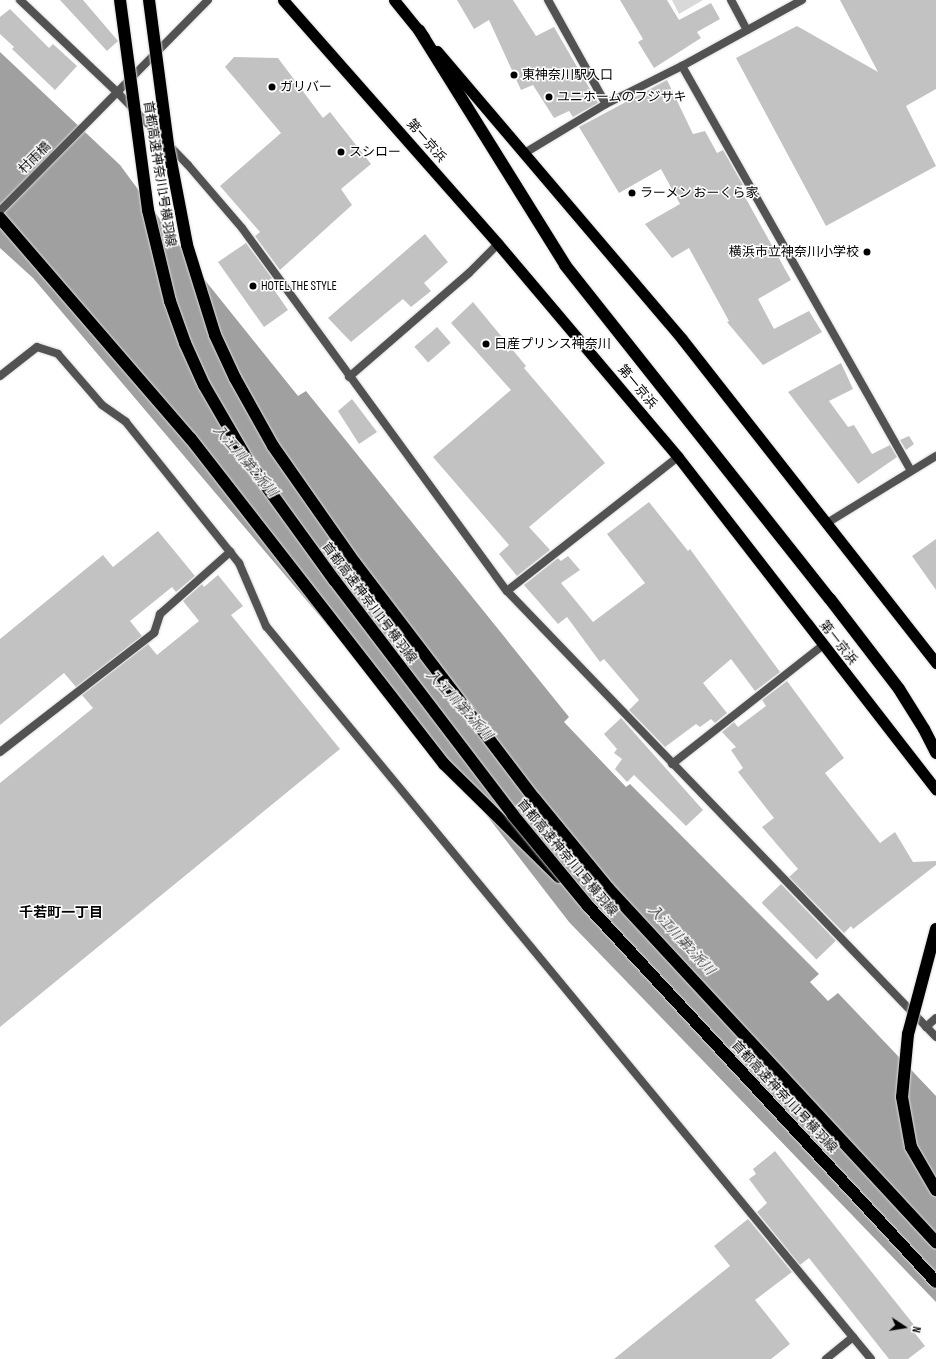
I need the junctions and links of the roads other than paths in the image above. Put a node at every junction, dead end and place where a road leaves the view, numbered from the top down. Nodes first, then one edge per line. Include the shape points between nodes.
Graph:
1 (20, 0) edge
2 (120, 0) edge
3 (149, 0) edge
4 (208, 0) edge
5 (283, 0) edge
6 (394, 0) edge
7 (548, 0) edge
8 (731, 0) edge
9 (802, 0) edge
10 (419, 30) junction
11 (747, 30) junction
12 (682, 66) junction
13 (117, 92) junction
14 (606, 104) junction
15 (523, 154) junction
16 (0, 211) edge
17 (0, 218) edge
18 (498, 244) junction
19 (0, 376) edge
20 (349, 377) junction
21 (936, 456) edge
22 (678, 457) junction
23 (911, 471) junction
24 (827, 523) junction
25 (230, 552) junction
26 (507, 591) junction
27 (822, 646) junction
28 (936, 663) edge
29 (0, 752) edge
30 (936, 753) edge
31 (672, 764) junction
32 (936, 790) edge
33 (588, 906) junction
34 (936, 929) edge
35 (936, 1018) edge
36 (926, 1027) junction
37 (936, 1037) edge
38 (936, 1190) edge
39 (936, 1242) edge
40 (936, 1282) edge
41 (853, 1337) junction
42 (826, 1359) edge
43 (872, 1359) edge

1 - 13 street
2 - 33 highway, 首都高速神奈川1号横羽線, bridge via 140,158 158,256 185,343 204,385 248,461 330,574 513,815
3 - 39 highway, 首都高速神奈川1号横羽線, bridge via 168,145 187,245 215,335 235,378 273,446 356,563 488,737 608,888
4 - 13 street, 村雨橋
5 - 18 highway, 第一京浜
6 - 10 highway
7 - 14 street
8 - 11 street
9 - 11 street
10 - 15 highway
10 - 30 highway via 564,265 840,611 906,700
11 - 12 street
12 - 14 street
12 - 23 street
13 - 16 street, 村雨橋
13 - 20 street via 188,165 242,228
14 - 15 street
15 - 24 highway via 682,339
17 - 33 highway, bridge via 190,439 444,764
18 - 20 street via 469,273
18 - 22 highway, 第一京浜
19 - 25 street via 37,348 58,354 102,405 126,422
20 - 26 street
21 - 23 street
22 - 26 street
22 - 27 highway, 第一京浜
23 - 24 street
24 - 28 highway
25 - 29 street via 160,614 154,633
25 - 41 street via 239,563 266,626
26 - 31 street
27 - 31 street
27 - 32 highway, 第一京浜
31 - 36 street
33 - 40 highway, 首都高速神奈川1号横羽線, bridge
34 - 38 highway, bridge via 908,1034 902,1097 911,1147
35 - 36 street
36 - 37 street
41 - 42 street
41 - 43 street

